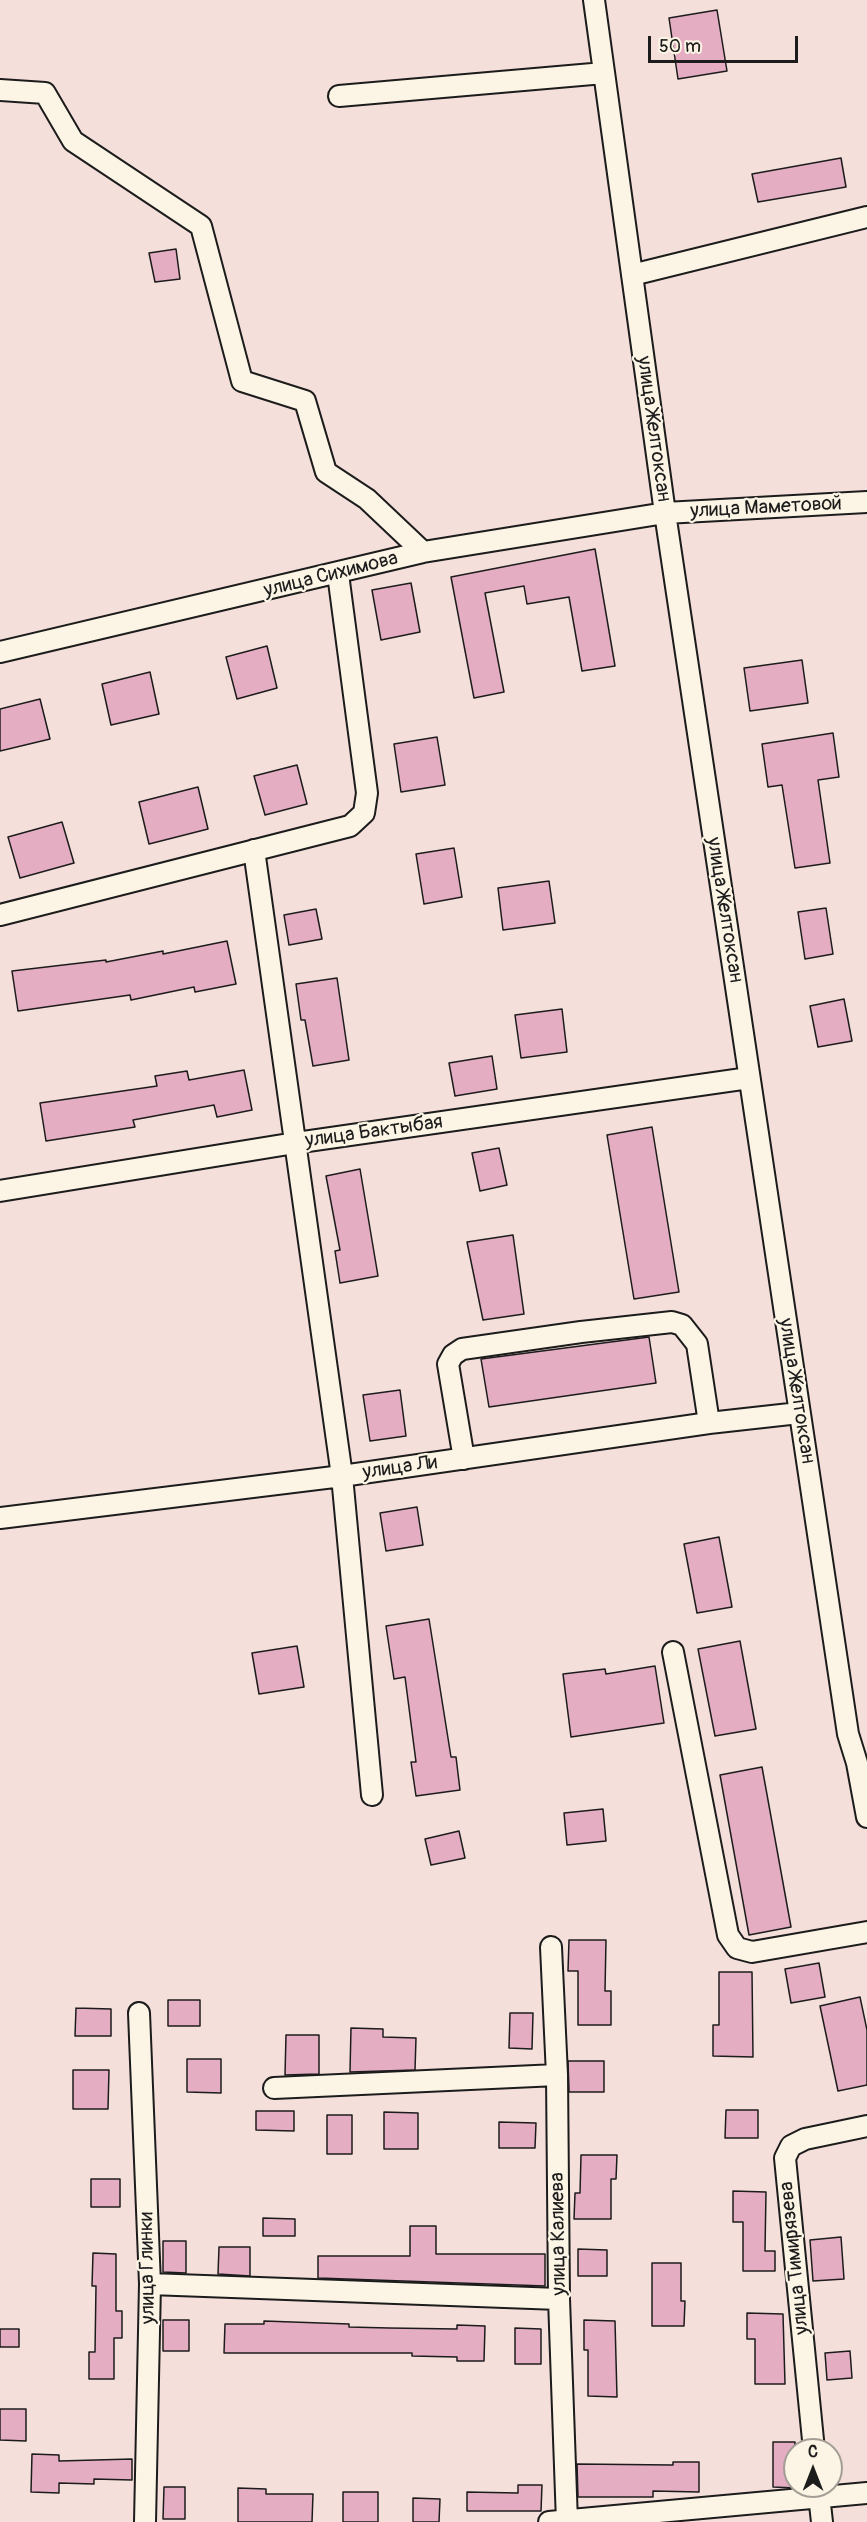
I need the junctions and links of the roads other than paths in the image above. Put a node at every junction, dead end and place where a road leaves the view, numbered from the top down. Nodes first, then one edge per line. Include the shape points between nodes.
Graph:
1 (594, 0) edge
2 (604, 73) junction
3 (0, 90) edge
4 (339, 96) dead end
5 (867, 217) edge
6 (632, 275) junction
7 (867, 502) edge
8 (665, 513) junction
9 (423, 552) junction
10 (338, 574) junction
11 (0, 652) edge
12 (254, 850) junction
13 (0, 915) edge
14 (749, 1078) junction
15 (296, 1143) junction
16 (0, 1191) edge
17 (799, 1413) junction
18 (709, 1423) junction
19 (464, 1459) junction
20 (342, 1476) junction
21 (0, 1518) edge
22 (674, 1652) dead end
23 (862, 1762) edge
24 (372, 1795) dead end
25 (867, 1817) edge
26 (867, 1932) edge
27 (551, 1947) dead end
28 (139, 2013) dead end
29 (557, 2075) junction
30 (274, 2088) dead end
31 (867, 2126) edge
32 (150, 2284) junction
33 (559, 2300) junction
34 (813, 2438) edge
35 (843, 2493) edge
36 (867, 2493) edge
37 (783, 2496) edge
38 (819, 2498) edge
39 (561, 2521) edge
40 (145, 2522) edge
41 (822, 2522) edge

1 - 2 street, улица Желтоксан
2 - 4 street
2 - 6 street, улица Желтоксан
3 - 9 street via 45,93 73,141 201,226 242,381 304,401 326,472 367,499
5 - 6 street
6 - 8 street, улица Желтоксан
7 - 8 street, улица Маметовой
8 - 9 street, улица Сихимова
8 - 14 street, улица Желтоксан
9 - 10 street, улица Сихимова
10 - 11 street, улица Сихимова
10 - 12 street via 367,793 364,813 350,826
12 - 13 street
12 - 15 street
14 - 15 street, улица Бактыбая
14 - 17 street, улица Желтоксан
15 - 16 street, улица Бактыбая
15 - 20 street
17 - 18 street, улица Ли
17 - 23 street, улица Желтоксан via 848,1734
18 - 19 street, улица Ли
18 - 19 street via 697,1344 682,1325 672,1322 462,1349 453,1354 448,1364
19 - 20 street, улица Ли
20 - 21 street, улица Ли
20 - 24 street
22 - 26 street via 728,1935 737,1947 752,1952
23 - 25 street, улица Желтоксан
27 - 29 street, улица Калиева
28 - 32 street, улица Глинки
29 - 30 street
29 - 33 street, улица Калиева
31 - 34 street, улица Тимирязева via 805,2139 791,2146 785,2158
32 - 33 street
32 - 40 street, улица Глинки
33 - 39 street, улица Калиева
35 - 36 street
37 - 39 street
38 - 41 street

